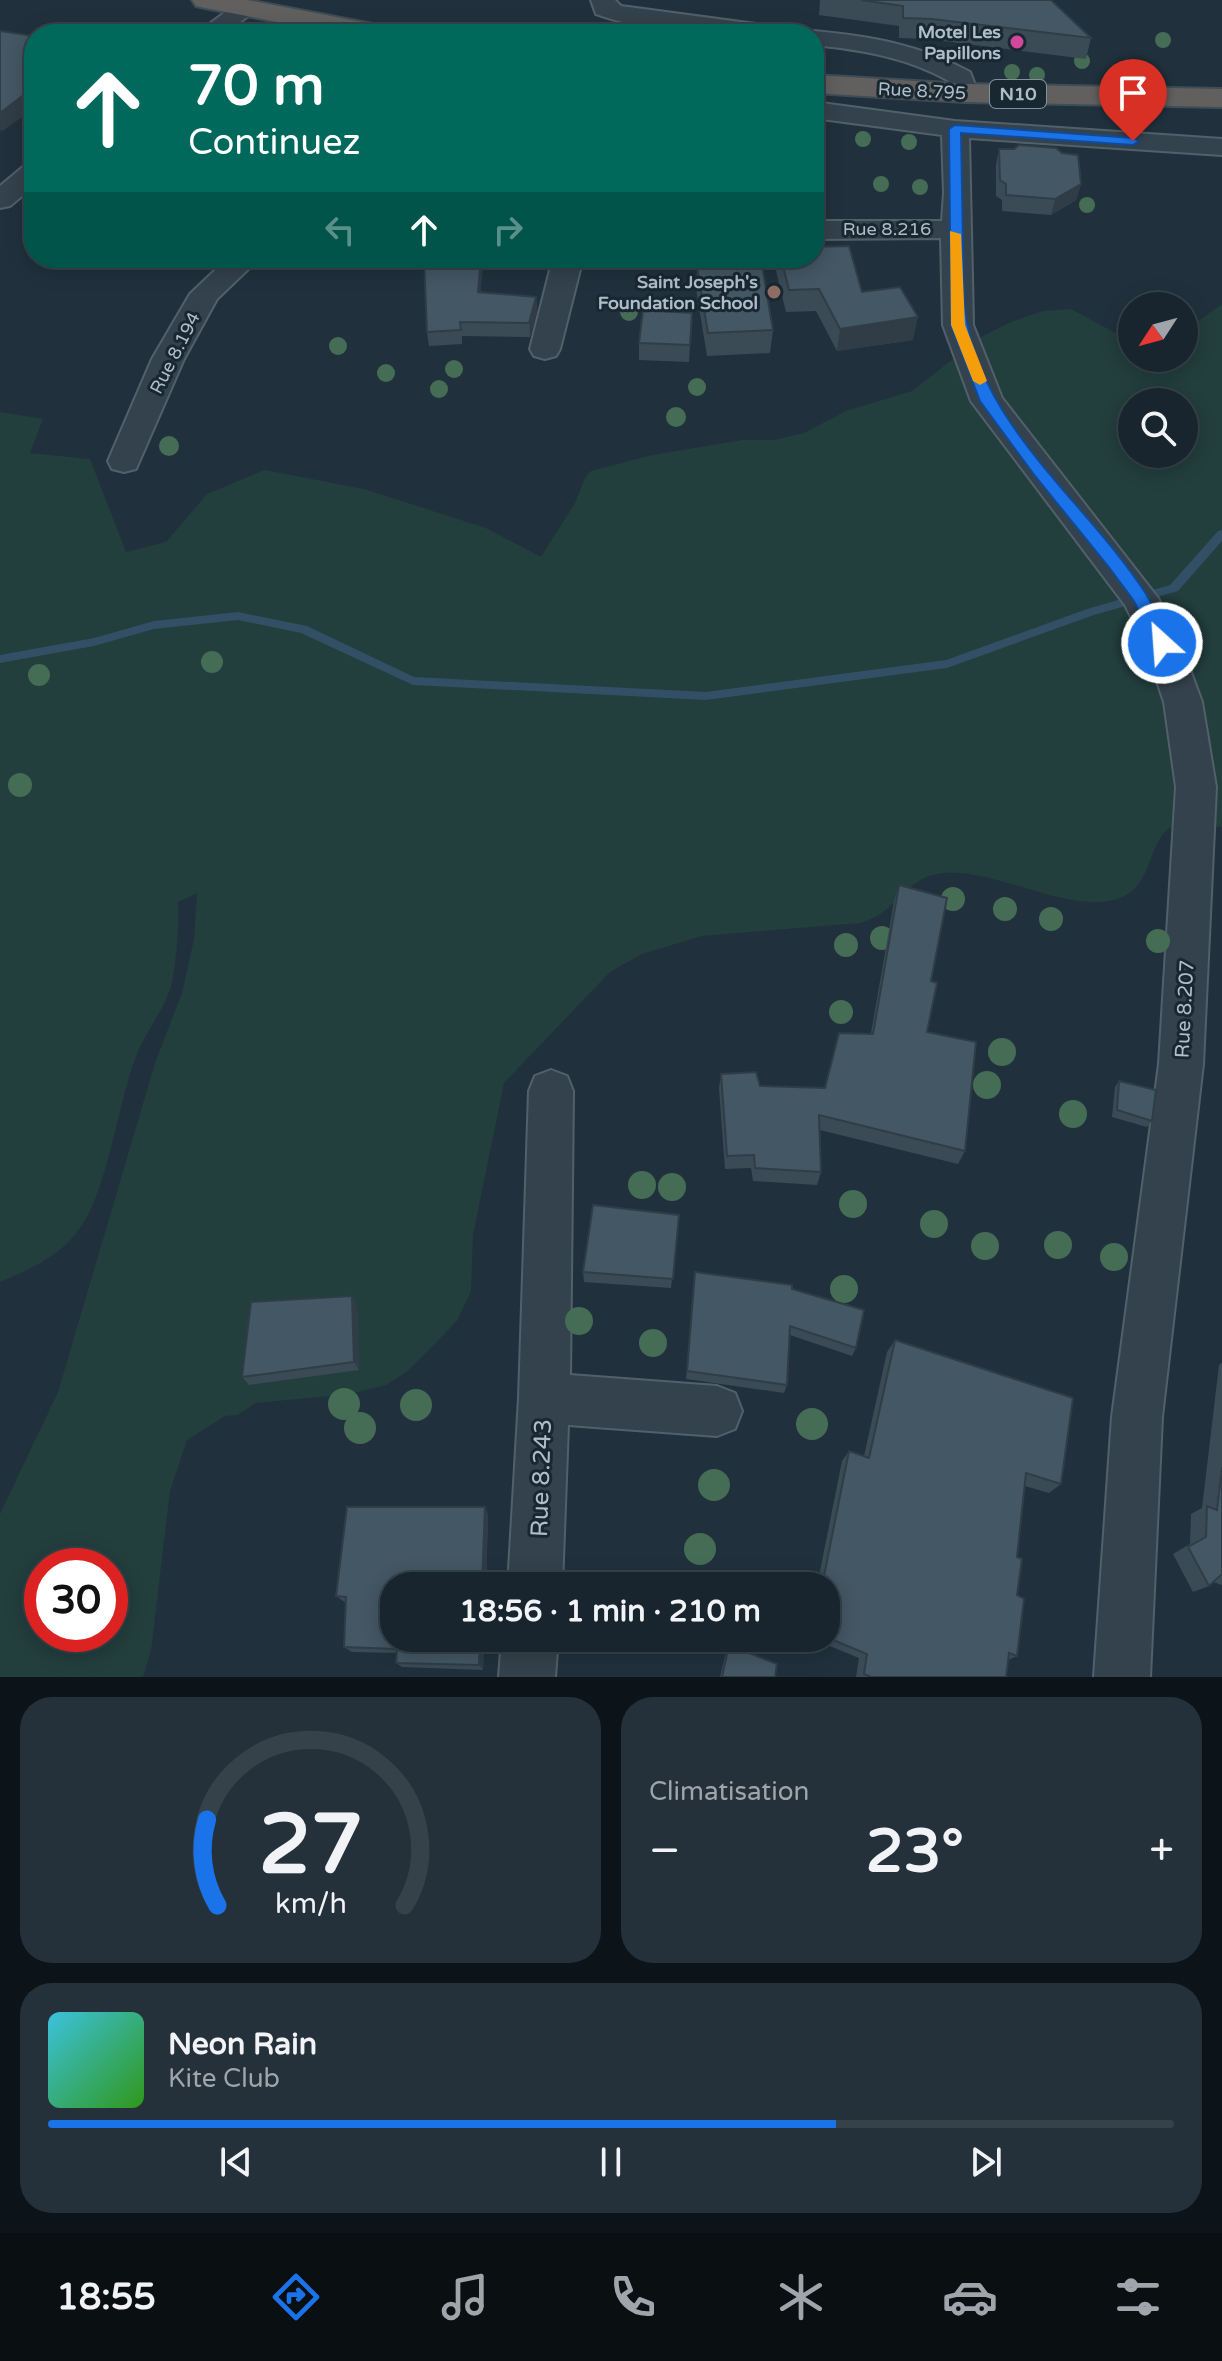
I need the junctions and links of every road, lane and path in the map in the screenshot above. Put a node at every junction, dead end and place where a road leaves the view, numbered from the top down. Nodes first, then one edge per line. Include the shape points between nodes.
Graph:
1 (205, 0) edge
2 (603, 0) edge
3 (245, 9) junction
4 (223, 24) edge
5 (328, 24) edge
6 (688, 24) edge
7 (824, 39) edge
8 (824, 85) edge
9 (965, 93) junction
10 (1222, 98) edge
11 (824, 111) edge
12 (955, 129) junction
13 (1222, 147) edge
14 (24, 180) edge
15 (0, 200) edge
16 (955, 229) junction
17 (824, 230) edge
18 (234, 268) edge
19 (565, 268) edge
20 (545, 349) dead end
21 (124, 461) dead end
22 (551, 1091) dead end
23 (544, 1398) junction
24 (717, 1411) dead end
25 (536, 1572) edge
26 (529, 1652) edge
27 (527, 1677) edge
28 (1122, 1677) edge

1 - 3 highway
2 - 6 street via 605,9 616,13
3 - 4 street
3 - 5 highway
7 - 9 street via 895,49 935,61 961,77
8 - 9 highway, Rue 8.795 / N10
9 - 10 highway, Rue 8.795 / N10
11 - 12 street
12 - 13 street
12 - 16 street, Rue 8.216
14 - 15 street
16 - 17 street, Rue 8.216
16 - 28 street, Rue 8.207 via 958,325 987,401 1140,598 1183,702 1196,787 1181,1064 1137,1417
18 - 21 street, Rue 8.194 via 205,294 168,359
19 - 20 street
22 - 23 street
23 - 24 street, Rue 8.243
23 - 25 street, Rue 8.243
26 - 27 street

